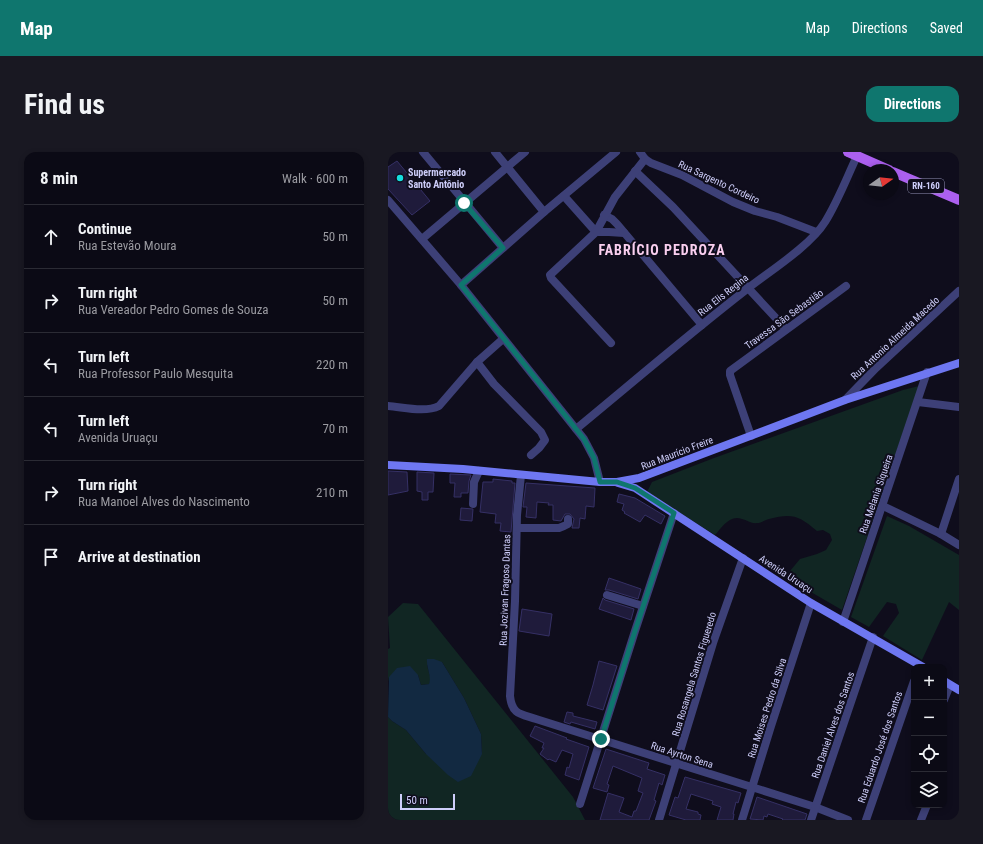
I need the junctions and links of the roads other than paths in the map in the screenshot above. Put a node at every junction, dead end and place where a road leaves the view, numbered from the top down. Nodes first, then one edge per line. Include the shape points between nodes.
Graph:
1 (423, 152) edge
2 (495, 152) edge
3 (525, 152) edge
4 (616, 152) edge
5 (852, 154) edge
6 (642, 155) edge
7 (875, 164) edge
8 (507, 167) junction
9 (635, 171) junction
10 (899, 175) edge
11 (564, 196) junction
12 (388, 200) edge
13 (959, 200) edge
14 (464, 203) junction
15 (544, 212) junction
16 (604, 215) junction
17 (596, 232) junction
18 (816, 232) junction
19 (624, 233) junction
20 (422, 239) junction
21 (503, 248) junction
22 (461, 285) junction
23 (846, 286) dead end
24 (748, 288) junction
25 (959, 291) edge
26 (702, 325) junction
27 (786, 329) junction
28 (503, 339) junction
29 (611, 343) dead end
30 (477, 362) junction
31 (959, 363) edge
32 (927, 372) junction
33 (845, 400) junction
34 (918, 402) junction
35 (388, 406) edge
36 (959, 407) edge
37 (576, 429) junction
38 (751, 436) junction
39 (531, 455) dead end
40 (388, 465) edge
41 (479, 471) junction
42 (521, 475) junction
43 (647, 475) junction
44 (959, 479) edge
45 (600, 482) junction
46 (617, 482) junction
47 (642, 492) junction
48 (474, 504) dead end
49 (883, 506) junction
50 (674, 513) junction
51 (568, 519) dead end
52 (517, 528) junction
53 (941, 534) junction
54 (959, 545) edge
55 (743, 558) junction
56 (607, 595) dead end
57 (812, 603) junction
58 (643, 606) junction
59 (843, 622) junction
60 (873, 637) junction
61 (917, 664) edge
62 (947, 683) edge
63 (911, 690) edge
64 (959, 690) edge
65 (512, 707) joint
66 (601, 739) junction
67 (677, 764) junction
68 (752, 788) junction
69 (580, 804) dead end
70 (815, 808) junction
71 (926, 808) edge
72 (659, 820) edge
73 (742, 820) edge
74 (811, 820) edge
75 (848, 820) edge
76 (866, 820) edge
77 (921, 820) edge

1 - 14 street
2 - 8 street
3 - 8 street
4 - 11 street
5 - 7 main road
5 - 18 street, Rua Elis Regina via 832,210
6 - 9 street
6 - 18 street, Rua Sargento Cordeiro via 660,167 682,175 733,202
8 - 14 street
8 - 15 street
9 - 16 street
9 - 24 street via 673,207
10 - 13 main road, RN-160
11 - 15 street
11 - 17 street
12 - 20 street
14 - 20 street
14 - 21 street
15 - 21 street
16 - 17 street
16 - 19 street via 612,219
17 - 19 street
17 - 29 street via 550,276
18 - 24 street, Rua Elis Regina
19 - 26 street
20 - 22 street
21 - 22 street
22 - 28 street
23 - 27 street, Travessa São Sebastião
24 - 26 street, Rua Elis Regina
24 - 27 street
25 - 33 street, Rua Antonio Almeida Macedo
26 - 37 street, Rua Elis Regina
27 - 38 street, Travessa São Sebastião via 730,371
28 - 30 street
28 - 37 street
30 - 35 street via 439,406 423,409
30 - 39 street via 494,384 541,432 545,440
31 - 32 street, Rua Maurício Freire
32 - 33 street, Rua Maurício Freire
32 - 34 street, Rua Melania Siqueira
33 - 38 street, Rua Maurício Freire
34 - 36 street
34 - 49 street, Rua Melania Siqueira
37 - 45 street via 594,458
38 - 43 street, Rua Maurício Freire
40 - 41 street, Rua Maurício Freire
41 - 42 street, Rua Maurício Freire
41 - 48 street via 474,482
42 - 45 street, Rua Maurício Freire
42 - 52 street, Rua Jozivan Fragoso Dantas
43 - 46 street, Rua Maurício Freire
43 - 47 street via 640,487
44 - 53 street
45 - 46 street, Rua Maurício Freire
46 - 47 street, Avenida Uruaçu
47 - 50 street, Avenida Uruaçu
49 - 53 street
49 - 59 street, Rua Melania Siqueira
50 - 55 street, Avenida Uruaçu
50 - 58 street
51 - 52 street via 568,524 559,528
52 - 65 street, Rua Jozivan Fragoso Dantas via 516,602 510,696
53 - 54 street
55 - 57 street, Avenida Uruaçu
55 - 67 street, Rua Rosangela Santos Figueredo via 713,643
56 - 58 street
57 - 59 street, Avenida Uruaçu
57 - 68 street, Rua Moises Pedro da Silva
58 - 66 street
59 - 60 street, Avenida Uruaçu
60 - 61 street, Avenida Uruaçu
60 - 70 street, Rua Daniel Alves dos Santos
62 - 64 street
63 - 76 street, Rua Eduardo José dos Santos
65 - 66 street, Rua Ayrton Sena via 519,714
66 - 67 street, Rua Ayrton Sena
66 - 69 street
67 - 68 street, Rua Ayrton Sena
67 - 72 street, Rua Rosangela Santos Figueredo
68 - 70 street, Rua Ayrton Sena
68 - 73 street, Rua Moises Pedro da Silva
70 - 74 street, Rua Daniel Alves dos Santos
70 - 75 street, Rua Ayrton Sena
71 - 77 street

